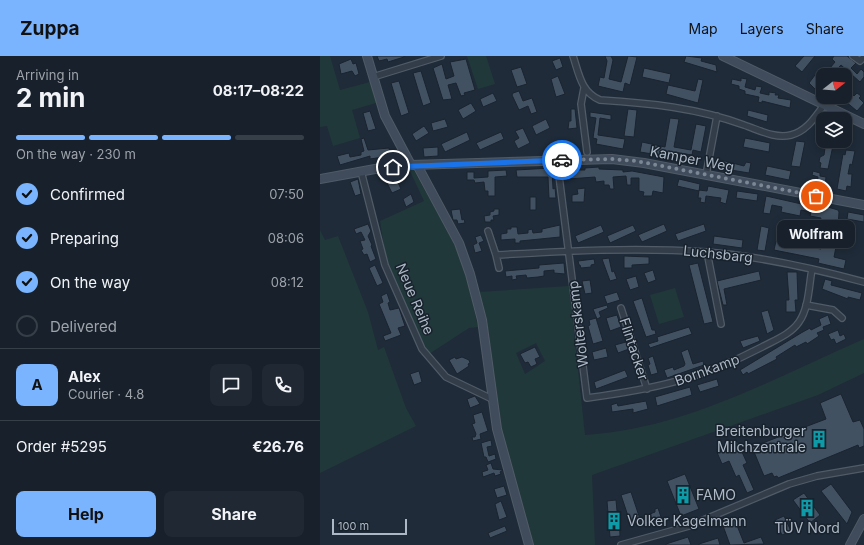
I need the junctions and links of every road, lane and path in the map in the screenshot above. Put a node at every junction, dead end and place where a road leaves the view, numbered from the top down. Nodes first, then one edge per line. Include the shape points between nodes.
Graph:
1 (367, 56) edge
2 (441, 56) edge
3 (573, 56) edge
4 (724, 56) edge
5 (853, 56) edge
6 (864, 56) edge
7 (862, 63) edge
8 (373, 77) junction
9 (584, 88) junction
10 (824, 105) junction
11 (717, 116) junction
12 (864, 124) edge
13 (587, 152) dead end
14 (557, 160) junction
15 (414, 165) junction
16 (362, 175) dead end
17 (706, 175) junction
18 (320, 179) edge
19 (864, 205) edge
20 (488, 232) dead end
21 (570, 250) junction
22 (707, 252) junction
23 (496, 255) junction
24 (499, 268) dead end
25 (812, 269) junction
26 (864, 282) edge
27 (806, 305) junction
28 (621, 308) dead end
29 (842, 318) dead end
30 (721, 324) dead end
31 (647, 389) junction
32 (587, 398) joint
33 (492, 400) junction
34 (864, 468) edge
35 (864, 519) edge
36 (529, 545) edge
37 (622, 545) edge
38 (850, 545) edge

1 - 8 street
2 - 8 street
3 - 9 street
4 - 10 street
5 - 7 street
6 - 7 street
8 - 15 street via 388,121
9 - 11 street via 600,100 662,105
9 - 13 street via 581,104
10 - 11 street via 804,130 785,136 771,134
10 - 12 street
11 - 17 street
14 - 15 street, Kamper Weg
14 - 17 street, Kamper Weg via 622,160
14 - 21 street, Wolterskamp
15 - 18 street, Kamper Weg
15 - 33 street via 459,243 470,274 482,320
16 - 33 street, Neue Reihe via 385,265 422,349 446,377
17 - 19 street, Kamper Weg
20 - 23 street
21 - 22 street, Luchsbarg
21 - 23 street
21 - 32 street, Wolterskamp
22 - 25 street, Luchsbarg
22 - 30 street
23 - 24 street
25 - 26 street, Luchsbarg
25 - 27 street, Bornkamp
27 - 29 street via 833,310
27 - 31 street, Bornkamp via 796,326 773,341 718,368 688,379
28 - 31 street, Flintacker
31 - 32 street, Bornkamp
33 - 36 street via 497,429
34 - 37 street via 796,482 689,526
35 - 38 street

